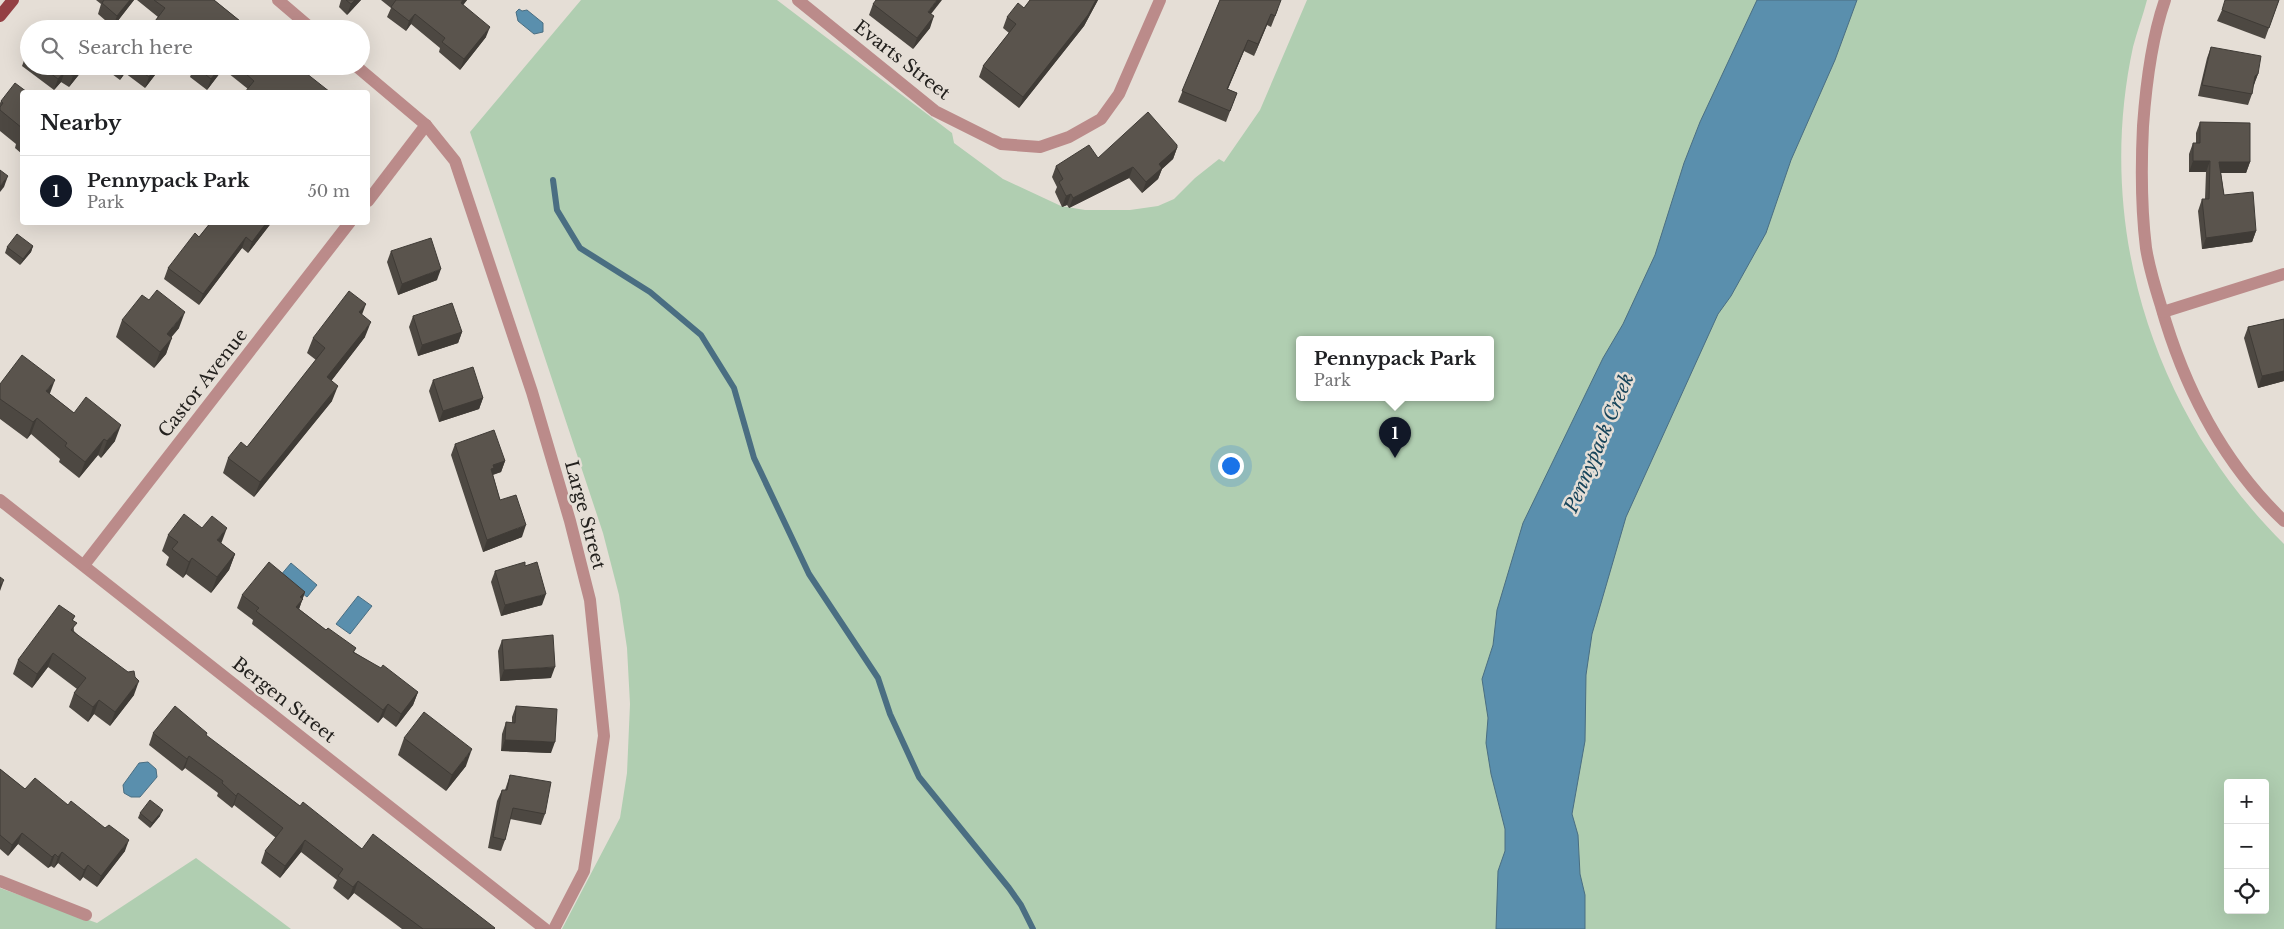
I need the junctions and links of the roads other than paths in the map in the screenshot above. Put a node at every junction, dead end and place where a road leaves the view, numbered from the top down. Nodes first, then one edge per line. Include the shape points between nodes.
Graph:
1 (13, 0) edge
2 (278, 0) edge
3 (1160, 0) edge
4 (2165, 0) edge
5 (804, 2) edge
6 (0, 16) edge
7 (301, 20) edge
8 (367, 75) edge
9 (426, 125) junction
10 (370, 198) edge
11 (348, 225) edge
12 (2284, 274) edge
13 (2163, 312) junction
14 (0, 500) edge
15 (2284, 521) edge
16 (84, 565) junction
17 (0, 881) edge
18 (86, 915) dead end
19 (545, 929) edge
20 (554, 929) edge

1 - 6 main road
2 - 7 street
3 - 5 street, Evarts Street via 1119,94 1100,119 1070,137 1040,147 1001,144 935,111
4 - 13 street via 2155,27 2146,91 2141,172 2146,248
8 - 9 street, Large Street
9 - 10 street
9 - 20 street, Large Street via 455,161 532,392 590,600 604,736 584,871
11 - 16 street, Castor Avenue
12 - 13 street
13 - 15 street via 2180,365 2229,458 2263,501
14 - 16 street, Bergen Street
16 - 19 street, Bergen Street
17 - 18 street

